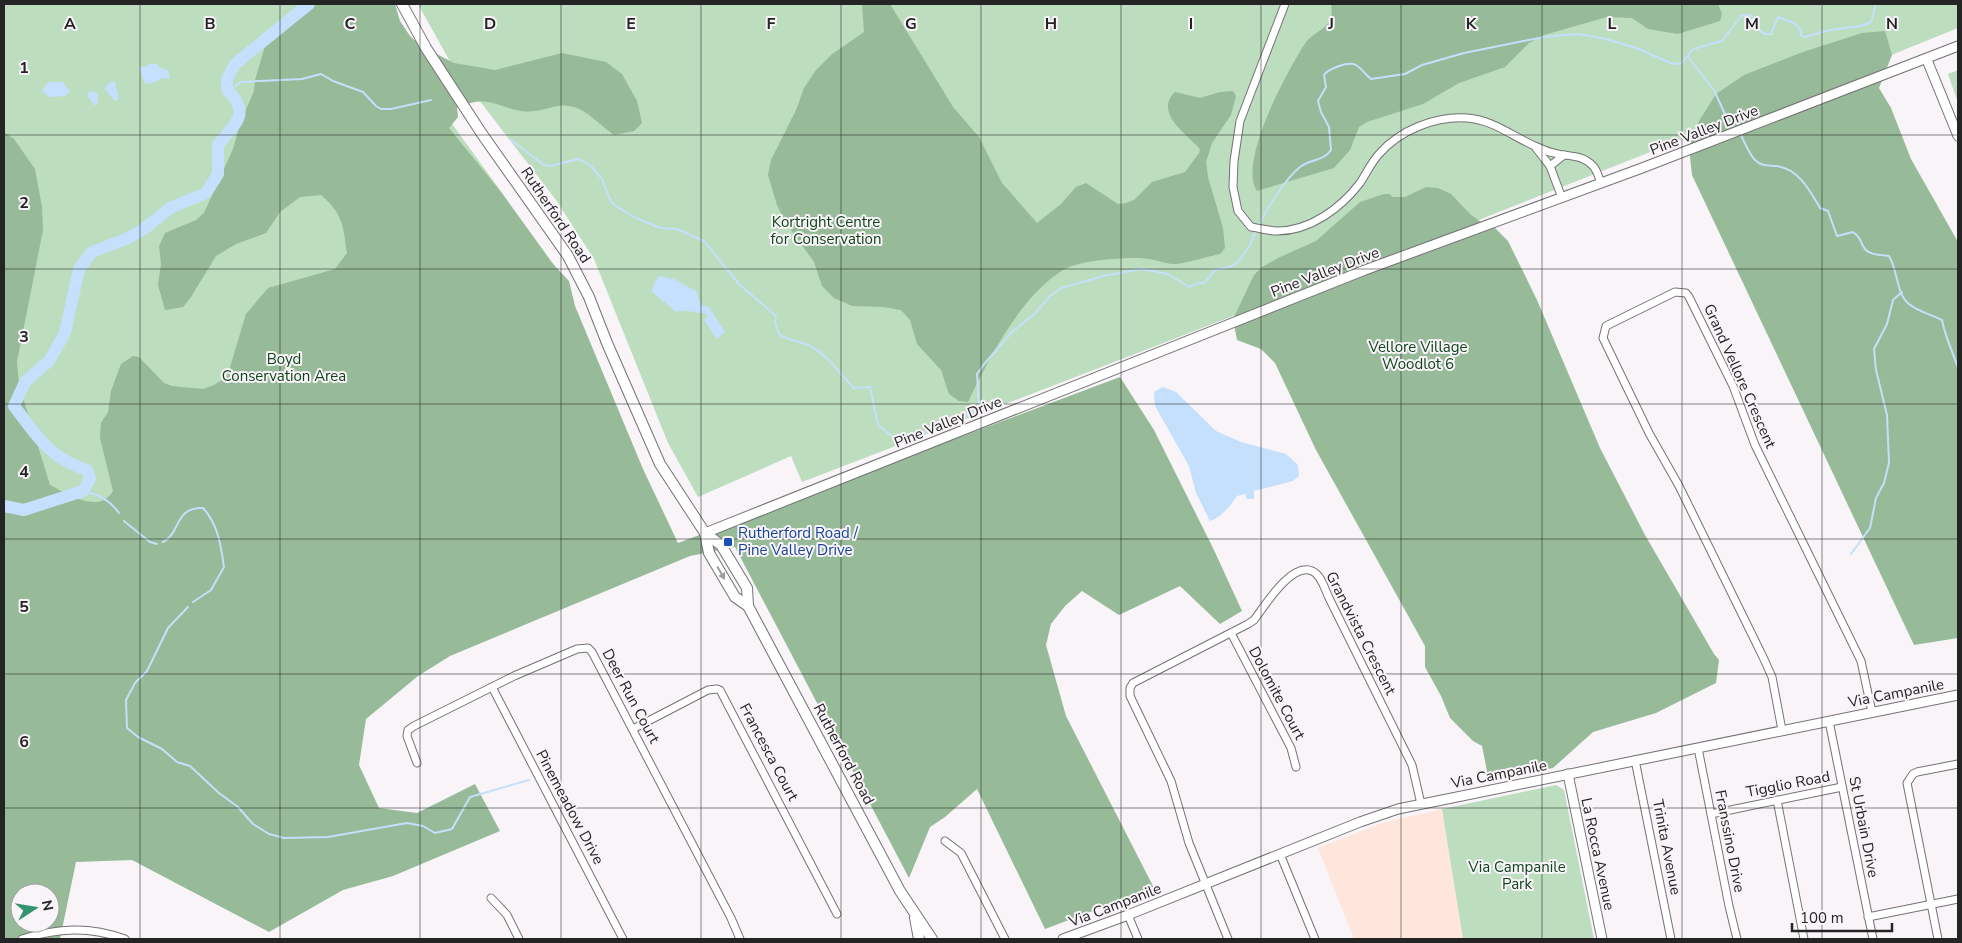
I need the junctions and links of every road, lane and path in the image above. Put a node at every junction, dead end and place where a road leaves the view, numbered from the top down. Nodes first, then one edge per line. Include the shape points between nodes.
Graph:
1 (402, 4) edge
2 (1285, 4) edge
3 (1958, 46) edge
4 (1927, 60) junction
5 (1958, 136) edge
6 (1535, 146) junction
7 (1564, 155) junction
8 (1550, 166) junction
9 (1601, 183) junction
10 (1562, 198) junction
11 (705, 533) junction
12 (748, 606) junction
13 (1230, 633) junction
14 (492, 687) junction
15 (1958, 695) edge
16 (1872, 712) junction
17 (1829, 721) junction
18 (633, 729) junction
19 (1782, 730) junction
20 (1698, 748) junction
21 (1635, 760) junction
22 (417, 763) dead end
23 (1958, 764) edge
24 (1296, 767) dead end
25 (1568, 774) junction
26 (1842, 787) junction
27 (1776, 800) junction
28 (1421, 804) junction
29 (1711, 814) junction
30 (945, 841) dead end
31 (1280, 854) junction
32 (1206, 884) junction
33 (492, 898) dead end
34 (1958, 899) edge
35 (1931, 904) junction
36 (837, 914) dead end
37 (915, 914) junction
38 (1128, 915) junction
39 (1868, 917) junction
40 (22, 939) edge
41 (125, 939) edge
42 (519, 939) edge
43 (624, 939) edge
44 (740, 939) edge
45 (919, 939) edge
46 (932, 939) edge
47 (1005, 939) edge
48 (1062, 939) edge
49 (1138, 939) edge
50 (1228, 939) edge
51 (1315, 939) edge
52 (1602, 939) edge
53 (1671, 939) edge
54 (1737, 939) edge
55 (1804, 939) edge
56 (1873, 939) edge
57 (1938, 939) edge

1 - 11 main road, Rutherford Road via 426,48 482,134 568,256 589,297 656,455
2 - 6 street via 1240,121 1233,187 1238,211 1251,227 1277,231 1318,221 1358,185 1379,154 1420,125 1467,118 1506,129
3 - 4 street, Pine Valley Drive
4 - 5 street
4 - 9 street, Pine Valley Drive
6 - 7 street
6 - 8 street
7 - 8 street
7 - 9 street via 1577,156 1594,166
8 - 10 street
9 - 10 street, Pine Valley Drive
10 - 11 street, Pine Valley Drive via 1356,273
11 -> 12 main road, Rutherford Road via 709,553 730,590
11 - 12 main road, Rutherford Road via 721,545 743,581 747,588
12 - 37 main road, Rutherford Road
13 - 24 street, Dolomite Court via 1291,748
13 - 28 street, Grandvista Crescent via 1254,620 1272,595 1292,576 1307,570 1318,575 1412,765
13 - 32 street, Grandvista Crescent via 1139,679 1130,688 1133,702 1171,781 1189,843
14 - 18 street, Deer Run Court via 577,649 588,648
14 - 22 street, Deer Run Court via 408,730 407,736
14 - 43 street, Pinemeadow Drive
15 - 16 street, Via Campanile
16 - 17 street, Via Campanile
16 - 19 street, Grand Vellore Crescent via 1861,661 1755,446 1726,370 1689,296 1675,292 1606,326 1603,338 1766,662
17 - 19 street, Via Campanile
17 - 26 street, St Urbain Drive
18 - 36 street, Francesca Court via 708,690 720,690
18 - 44 street, Deer Run Court
19 - 20 street, Via Campanile
20 - 21 street, Via Campanile
20 - 29 street, Franssino Drive
21 - 25 street, Via Campanile
21 - 53 street, Trinita Avenue
23 - 35 street via 1917,772 1907,783
25 - 28 street, Via Campanile
25 - 52 street, La Rocca Avenue
26 - 27 street, Tigglio Road
26 - 39 street, St Urbain Drive
27 - 29 street, Tigglio Road
27 - 55 street
28 - 31 street, Via Campanile via 1378,815
29 - 54 street, Franssino Drive
30 - 47 street via 960,853
31 - 32 street, Via Campanile
31 - 51 street
32 - 38 street, Via Campanile
32 - 50 street
33 - 42 street via 507,914
34 - 35 street
35 - 39 street
35 - 57 street
37 - 45 main road, Rutherford Road
37 - 46 main road, Rutherford Road
38 - 48 street, Via Campanile
38 - 49 street
39 - 56 street, St Urbain Drive
40 - 41 street via 60,930 92,930

